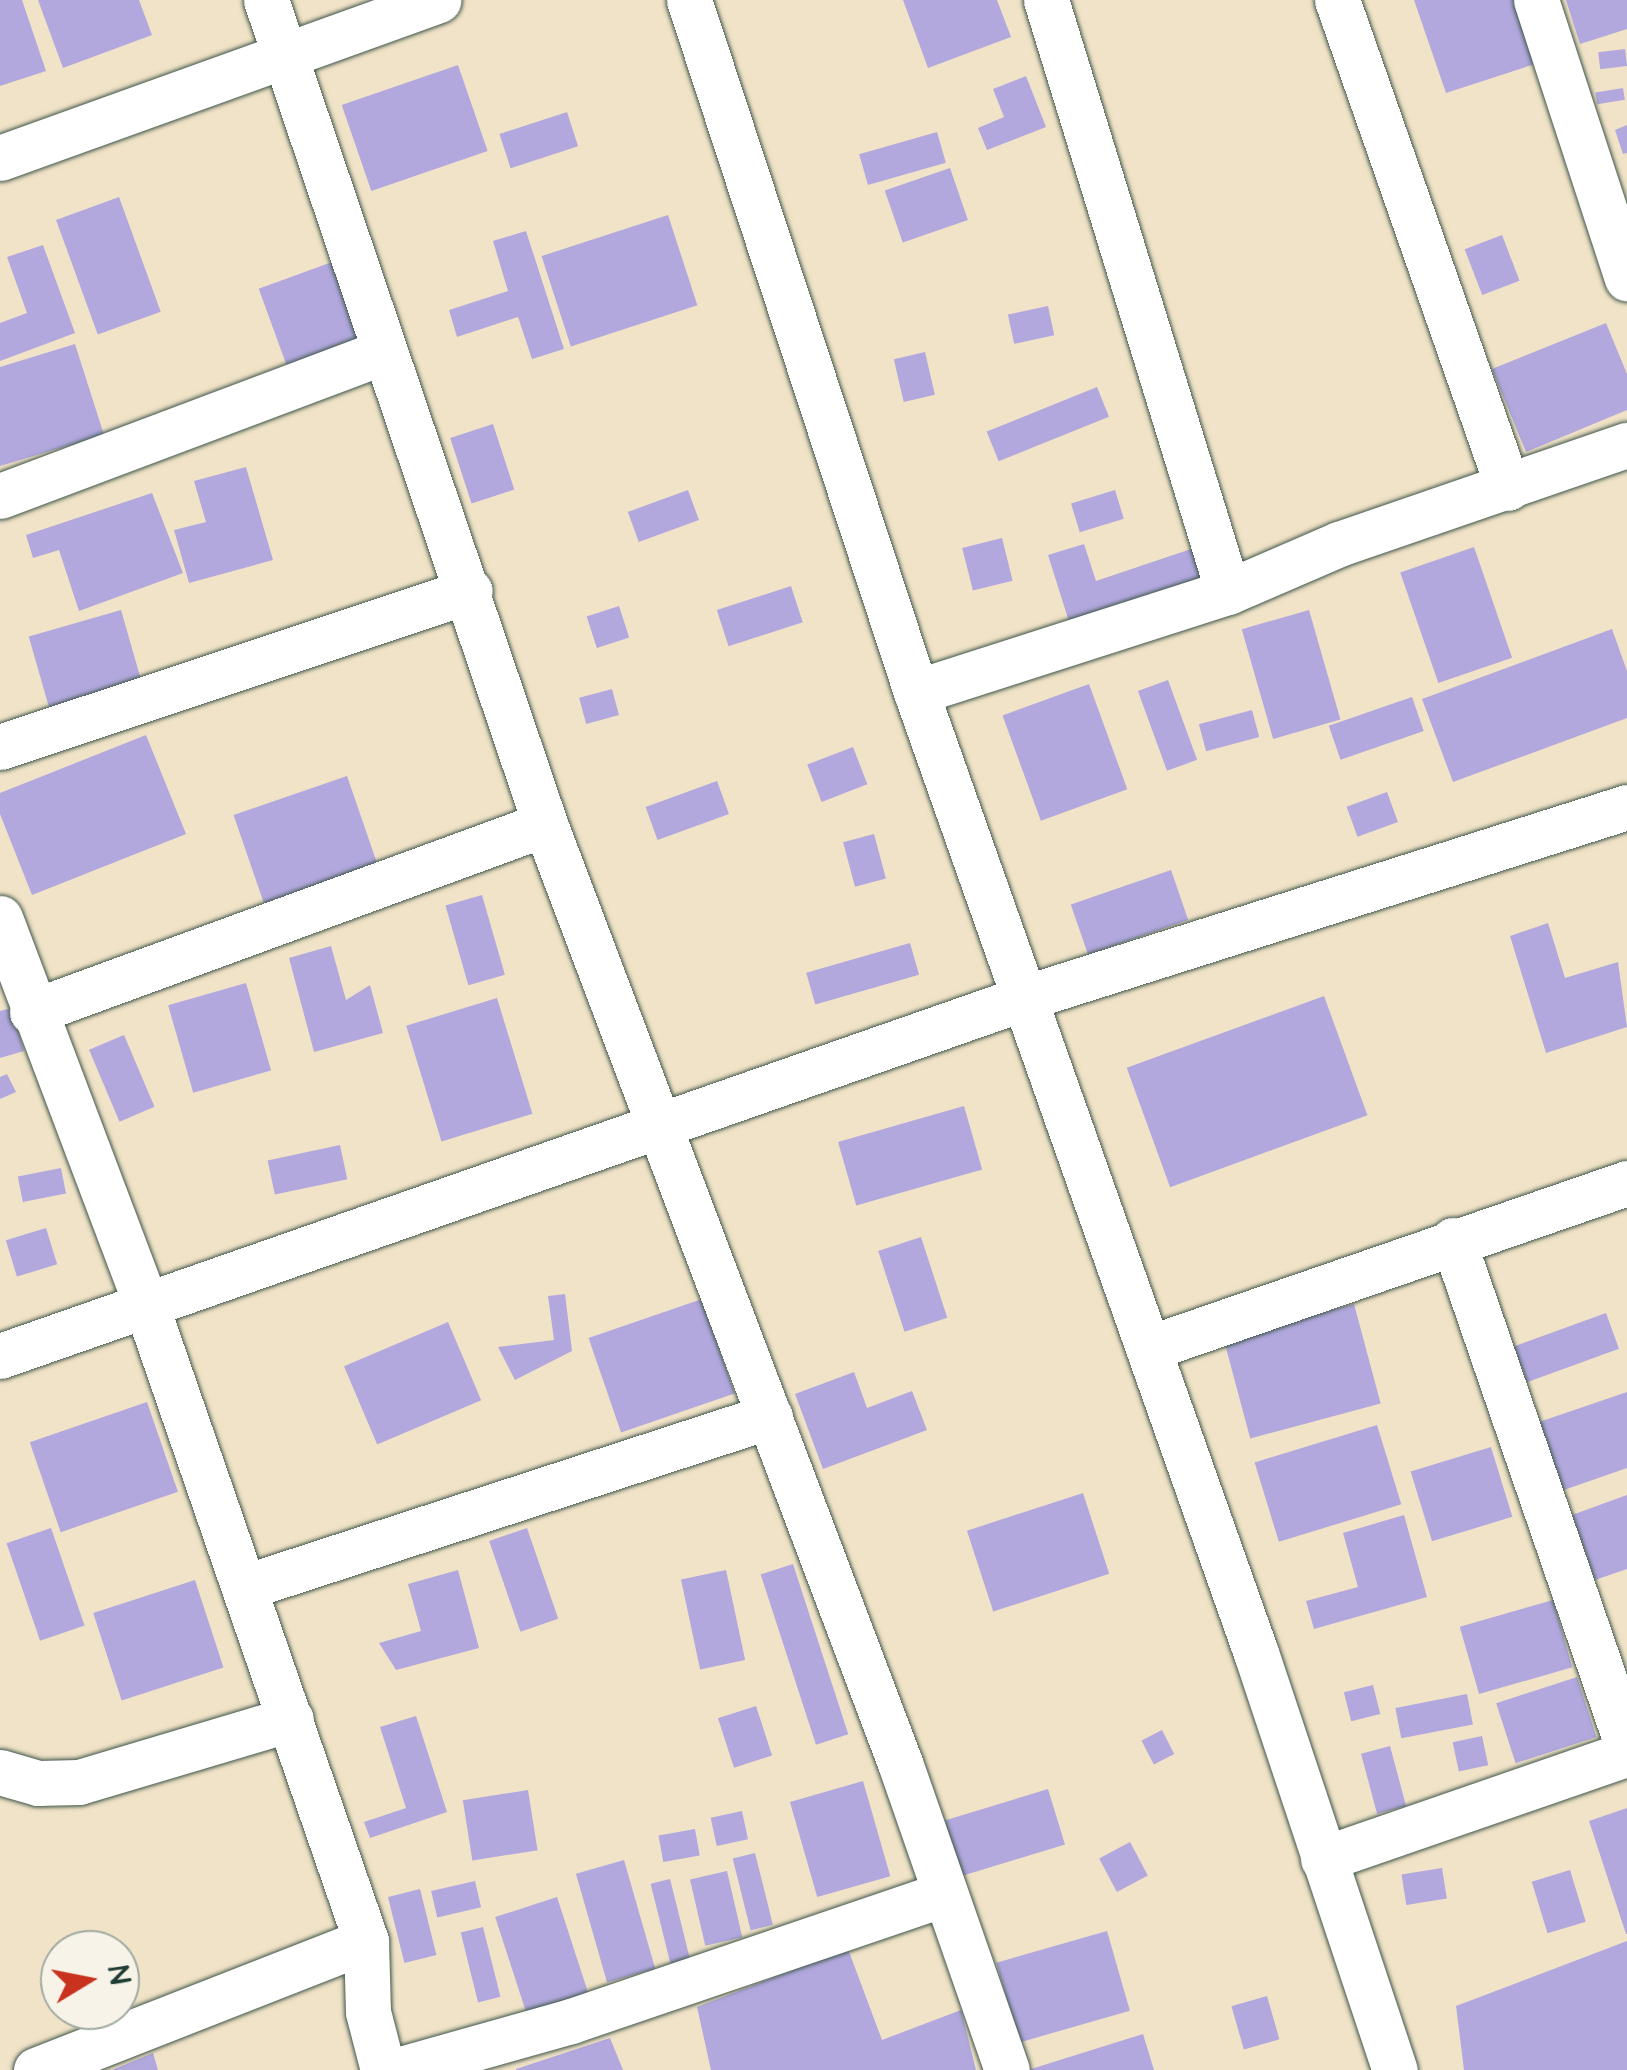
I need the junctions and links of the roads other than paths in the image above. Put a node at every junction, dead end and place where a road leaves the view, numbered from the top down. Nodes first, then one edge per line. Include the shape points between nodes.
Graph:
1 (266, 0) edge
2 (438, 0) edge
3 (1046, 0) edge
4 (1338, 0) edge
5 (1536, 0) edge
6 (700, 3) edge
7 (284, 51) junction
8 (0, 158) edge
9 (1627, 279) edge
10 (383, 352) junction
11 (1627, 445) edge
12 (1508, 488) junction
13 (0, 496) edge
14 (470, 590) junction
15 (1228, 592) junction
16 (916, 692) junction
17 (0, 747) edge
18 (1627, 807) edge
19 (545, 824) junction
20 (0, 918) edge
21 (1022, 999) junction
22 (32, 1012) junction
23 (658, 1126) junction
24 (1627, 1183) edge
25 (1453, 1240) junction
26 (145, 1302) junction
27 (1149, 1348) junction
28 (0, 1356) edge
29 (770, 1416) junction
30 (246, 1588) junction
31 (291, 1719) junction
32 (1627, 1745) edge
33 (1627, 1754) edge
34 (0, 1772) edge
35 (1323, 1859) junction
36 (944, 1894) junction
37 (366, 1941) junction
38 (36, 2070) edge
39 (383, 2070) edge
40 (397, 2070) edge
41 (1007, 2070) edge
42 (1394, 2070) edge

1 - 7 street
2 - 7 street
3 - 15 street
4 - 12 street
5 - 9 street
6 - 16 street
7 - 8 street
7 - 10 street
10 - 13 street
10 - 14 street
11 - 12 street
12 - 15 street via 1338,544
14 - 17 street
14 - 19 street
15 - 16 street
16 - 21 street
18 - 21 street
19 - 22 street
19 - 23 street
20 - 22 street
21 - 23 street
21 - 27 street
22 - 26 street
23 - 26 street
23 - 29 street
24 - 25 street
25 - 27 street
25 - 32 street
26 - 28 street
26 - 30 street
27 - 35 street
29 - 30 street
29 - 36 street
30 - 31 street
31 - 34 street via 79,1782 38,1783
31 - 37 street
33 - 35 street
35 - 42 street
36 - 40 street via 571,2021
36 - 41 street
37 - 38 street
37 - 39 street via 368,2012

